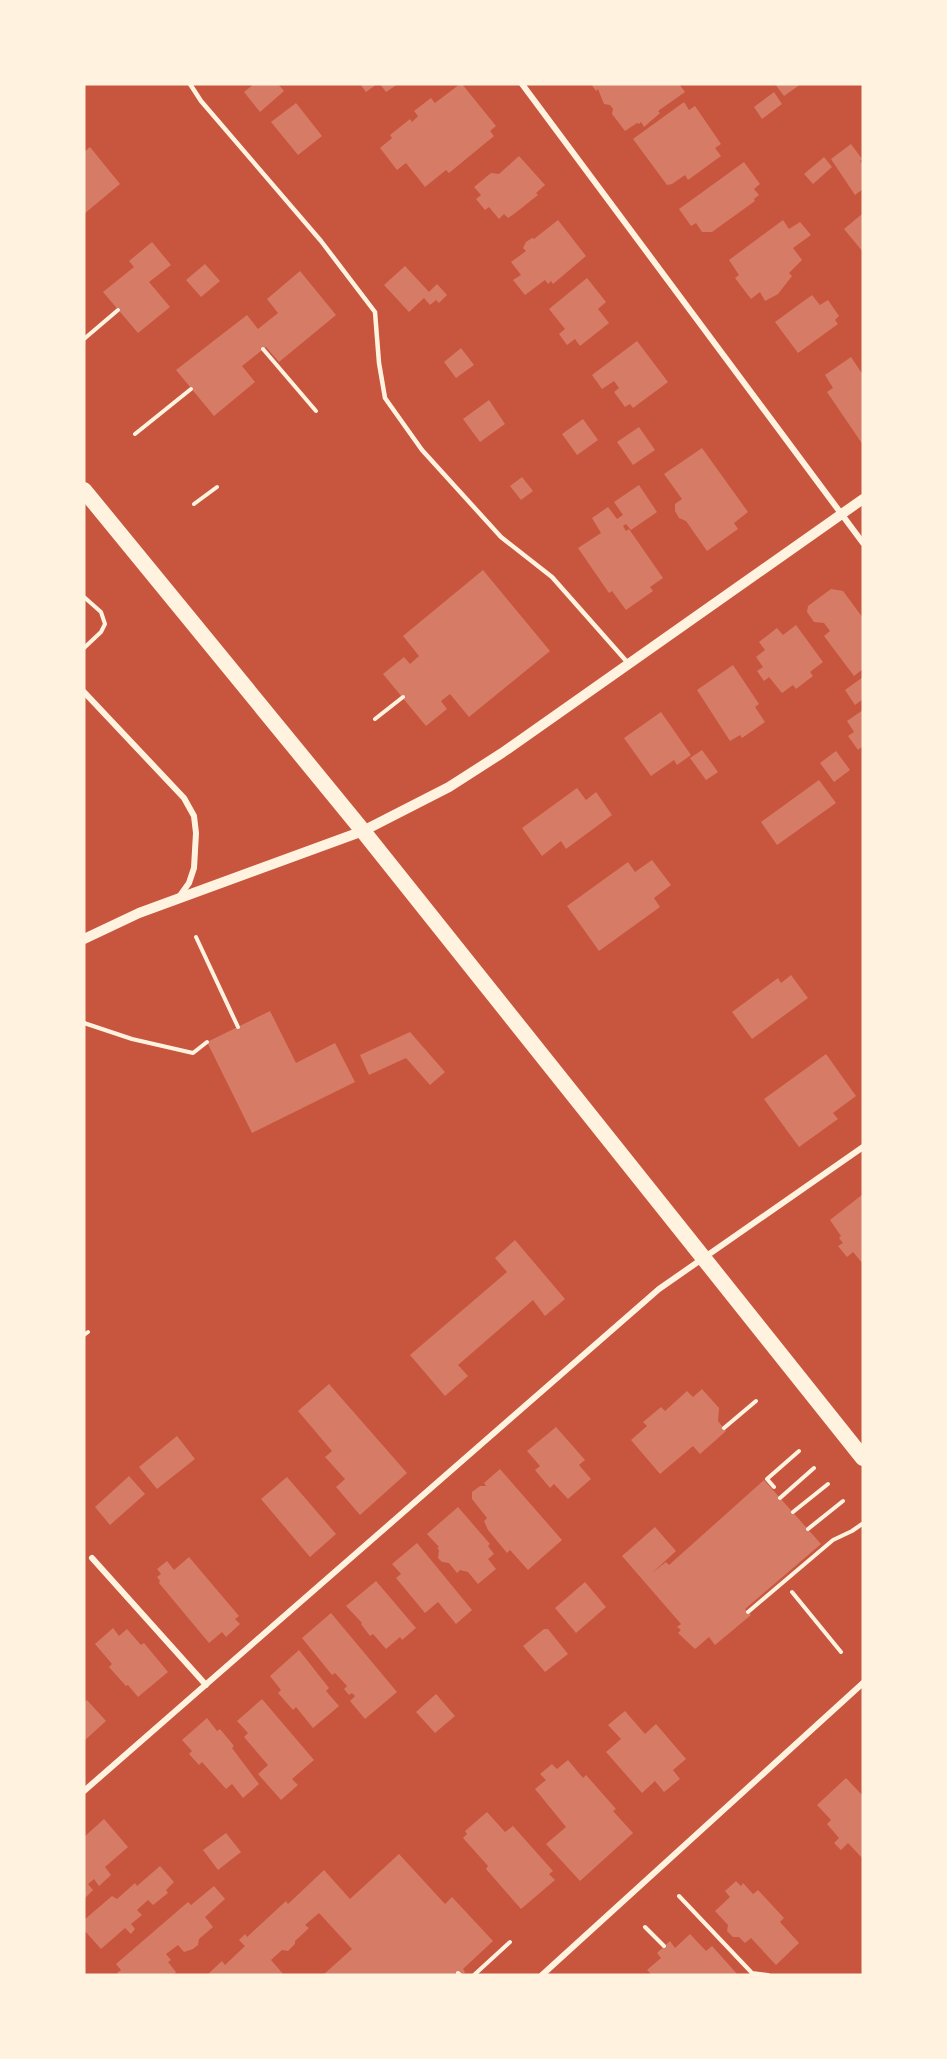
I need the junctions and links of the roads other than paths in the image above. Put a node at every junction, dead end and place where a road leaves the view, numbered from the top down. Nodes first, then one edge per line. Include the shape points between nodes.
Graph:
1 (190, 84) edge
2 (522, 84) edge
3 (84, 490) edge
4 (863, 499) edge
5 (842, 514) junction
6 (863, 543) edge
7 (629, 664) junction
8 (84, 692) edge
9 (363, 831) junction
10 (178, 898) junction
11 (84, 939) edge
12 (863, 1147) edge
13 (702, 1257) junction
14 (863, 1458) edge
15 (92, 1558) dead end
16 (863, 1683) edge
17 (206, 1685) junction
18 (84, 1791) edge
19 (542, 1975) edge

1 - 7 lane via 375,312 385,398 422,450 501,537 552,577
2 - 5 street
3 - 9 highway
4 - 5 street
5 - 6 street
5 - 7 street
7 - 9 street via 458,781
8 - 10 street via 184,798 194,816 194,868
9 - 10 street
9 - 13 highway
10 - 11 street
12 - 13 street
13 - 14 highway
13 - 17 street via 659,1289
15 - 17 street
16 - 19 street
17 - 18 street

